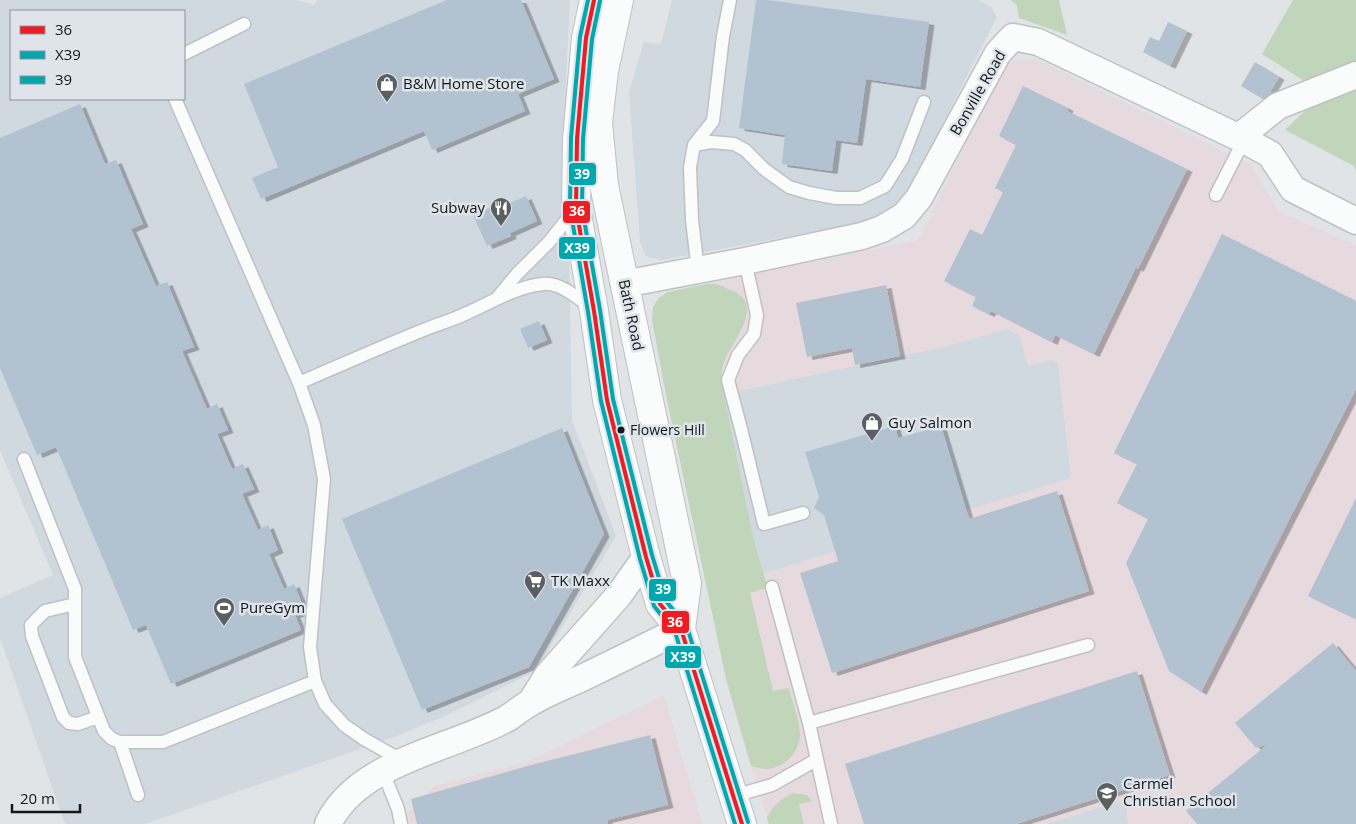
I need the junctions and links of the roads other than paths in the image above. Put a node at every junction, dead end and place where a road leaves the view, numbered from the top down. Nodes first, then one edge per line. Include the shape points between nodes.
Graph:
1 (594, 0) edge
2 (619, 0) edge
3 (730, 0) edge
4 (244, 24) dead end
5 (185, 54) edge
6 (1356, 75) edge
7 (175, 100) edge
8 (924, 102) dead end
9 (1242, 138) junction
10 (694, 144) junction
11 (1216, 195) dead end
12 (576, 208) junction
13 (1356, 221) edge
14 (745, 261) junction
15 (698, 270) junction
16 (624, 284) junction
17 (498, 297) junction
18 (594, 311) junction
19 (299, 383) junction
20 (24, 459) dead end
21 (803, 513) dead end
22 (646, 557) junction
23 (772, 587) dead end
24 (75, 604) junction
25 (681, 629) junction
26 (1088, 645) dead end
27 (315, 681) junction
28 (531, 702) junction
29 (98, 717) junction
30 (809, 723) junction
31 (120, 742) junction
32 (816, 760) junction
33 (393, 767) junction
34 (138, 795) dead end
35 (734, 796) junction
36 (328, 824) edge
37 (401, 824) edge
38 (742, 824) edge
39 (831, 824) edge

1 - 12 highway, Bath Road via 586,38 577,139
2 - 16 highway, Bath Road via 604,70 598,124 604,185
3 - 10 lane via 713,121
4 - 5 lane
6 - 9 street via 1278,106
7 - 19 lane
8 - 10 lane via 902,159 885,186 860,198 827,196 789,187 734,144
9 - 11 lane
9 - 13 street, Bonville Road via 1270,154 1293,189
9 - 14 street, Bonville Road via 1038,42 1013,37 998,53 919,198 904,216 862,236
10 - 15 lane via 690,167
12 - 17 lane
12 - 18 highway, Bath Road
14 - 15 street, Bonville Road
14 - 21 lane via 757,315 754,334 738,354 728,380 764,524
15 - 16 street, Bonville Road
16 - 25 highway, Bath Road via 686,583
17 - 18 lane via 545,284 560,287
17 - 19 lane via 465,314
18 - 22 highway, Bath Road via 607,400
19 - 27 lane via 314,425 324,479 310,647
20 - 24 lane via 75,589
22 - 25 highway, Bath Road via 660,604
22 - 28 street via 619,595 548,675
23 - 30 lane
24 - 29 lane via 75,657
24 - 29 lane via 45,611 31,625 32,636 63,717 69,724
25 - 28 street
25 - 35 highway, Bath Road
26 - 30 lane
27 - 31 lane via 163,742
27 - 33 lane via 325,704 344,725
28 - 33 street via 508,718
29 - 31 lane via 104,731
30 - 32 lane
31 - 34 lane
32 - 35 lane via 772,785
32 - 39 lane
33 - 36 street via 348,795
33 - 37 lane
35 - 38 highway, Bath Road

